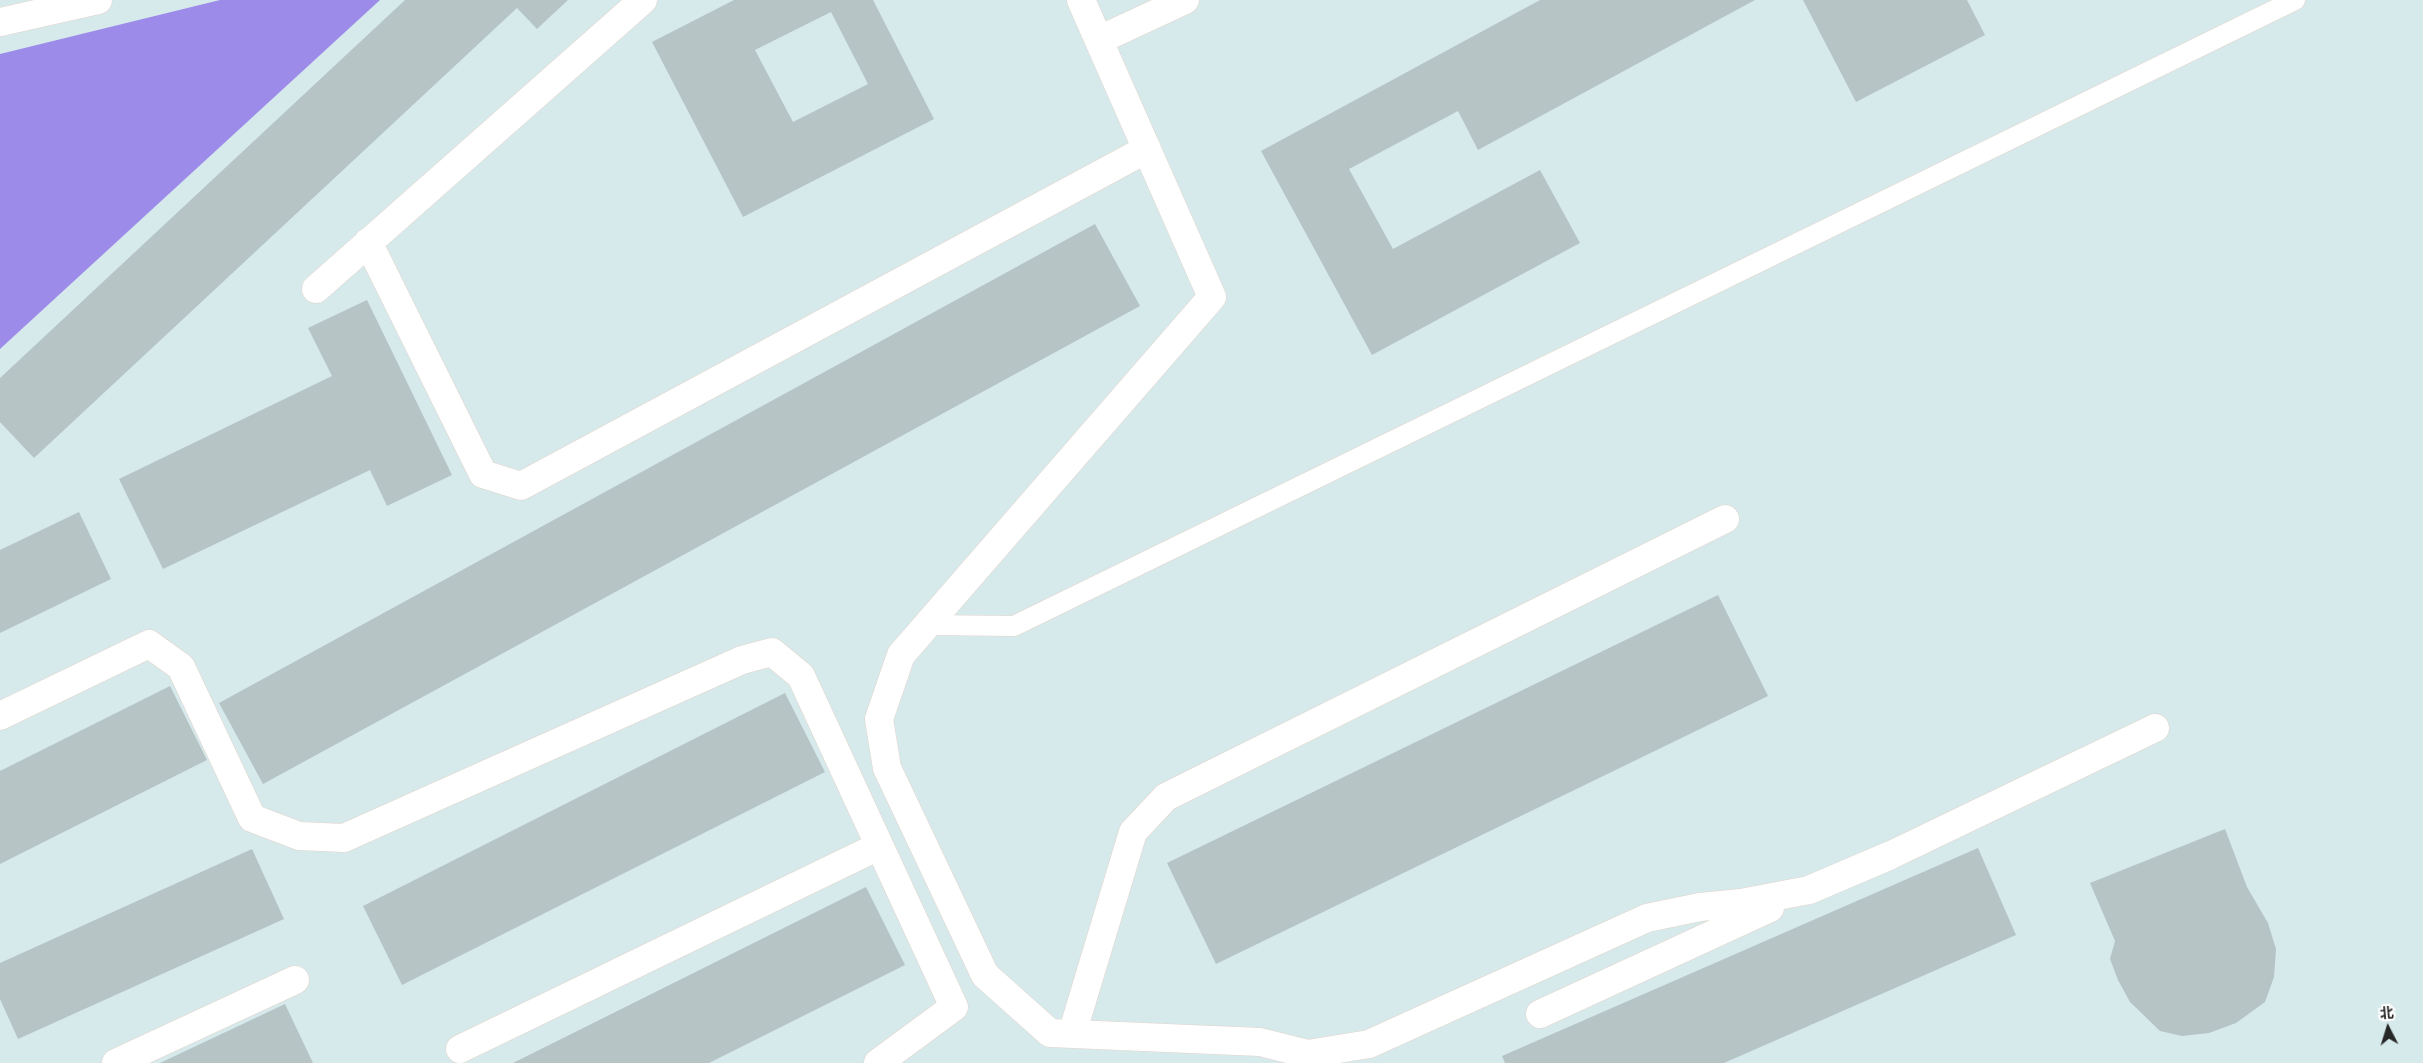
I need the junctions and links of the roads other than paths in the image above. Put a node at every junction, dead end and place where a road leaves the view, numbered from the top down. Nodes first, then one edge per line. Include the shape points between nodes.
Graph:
1 (98, 0) edge
2 (643, 0) edge
3 (1081, 0) edge
4 (1185, 0) edge
5 (2295, 0) edge
6 (0, 22) edge
7 (1099, 40) junction
8 (1147, 149) junction
9 (368, 242) junction
10 (316, 289) dead end
11 (1725, 518) dead end
12 (928, 625) junction
13 (0, 716) edge
14 (2155, 728) dead end
15 (879, 846) junction
16 (1809, 890) junction
17 (295, 980) dead end
18 (1540, 1014) dead end
19 (1072, 1034) junction
20 (460, 1049) dead end
21 (116, 1063) edge
22 (878, 1063) edge

1 - 6 street
2 - 9 street
3 - 7 street
4 - 7 street
5 - 12 lane via 1014,626
7 - 8 street
8 - 9 street via 521,486 483,474
8 - 12 street via 1212,297
9 - 10 street
11 - 19 street via 1166,797 1133,832
12 - 19 street via 902,655 879,719 887,768 986,975 1050,1033
13 - 15 street via 149,644 181,667 252,818 299,836 344,838 742,660 772,652 801,676
14 - 16 street via 1891,855
15 - 20 street
15 - 22 street via 954,1007
16 - 18 street
16 - 19 street via 1647,918 1368,1044 1308,1054 1260,1042
17 - 21 street

